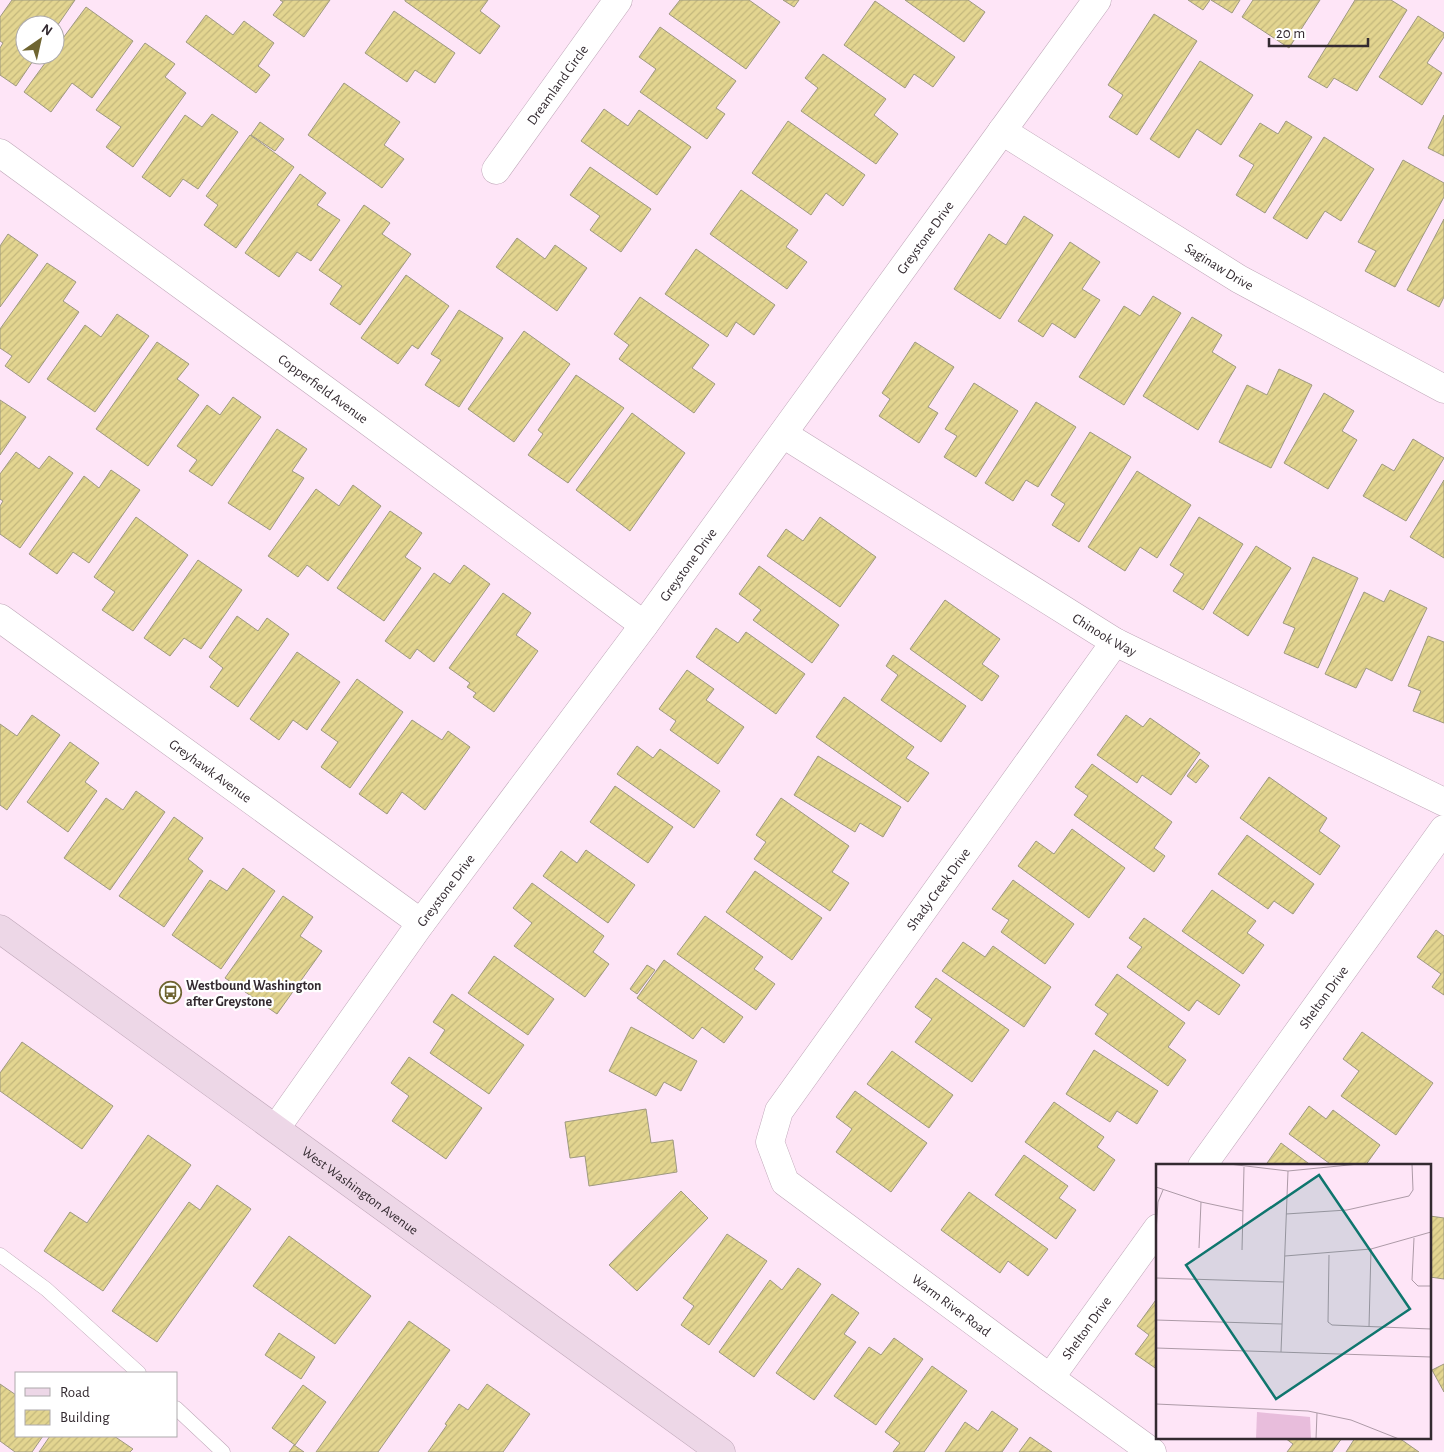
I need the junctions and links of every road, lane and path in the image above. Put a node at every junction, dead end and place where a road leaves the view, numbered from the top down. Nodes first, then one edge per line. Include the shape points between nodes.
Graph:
1 (618, 0) edge
2 (1097, 0) edge
3 (1002, 131) junction
4 (0, 153) edge
5 (496, 170) dead end
6 (1444, 389) edge
7 (783, 434) junction
8 (0, 618) edge
9 (644, 625) junction
10 (1115, 642) junction
11 (1444, 802) edge
12 (1444, 829) edge
13 (421, 924) junction
14 (0, 929) edge
15 (276, 1128) junction
16 (770, 1142) joint
17 (1203, 1164) edge
18 (1156, 1231) edge
19 (0, 1255) edge
20 (138, 1372) edge
21 (1050, 1378) junction
22 (178, 1410) edge
23 (223, 1452) edge
24 (722, 1452) edge
25 (1152, 1452) edge

1 - 5 street, Dreamland Circle
2 - 3 street, Greystone Drive
3 - 6 street, Saginaw Drive via 1239,278
3 - 7 street, Greystone Drive
4 - 9 street, Copperfield Avenue
7 - 9 street, Greystone Drive
7 - 10 street, Chinook Way
8 - 13 street, Greyhawk Avenue
9 - 13 street, Greystone Drive
10 - 11 street, Chinook Way
10 - 16 street, Shady Creek Drive via 778,1111
12 - 17 street, Shelton Drive
13 - 15 street, Greystone Drive
14 - 15 main road, West Washington Avenue
15 - 24 main road, West Washington Avenue
16 - 21 street, Warm River Road via 785,1182
18 - 21 street, Shelton Drive
19 - 20 lane via 46,1289
21 - 25 street, Warm River Road
22 - 23 lane

